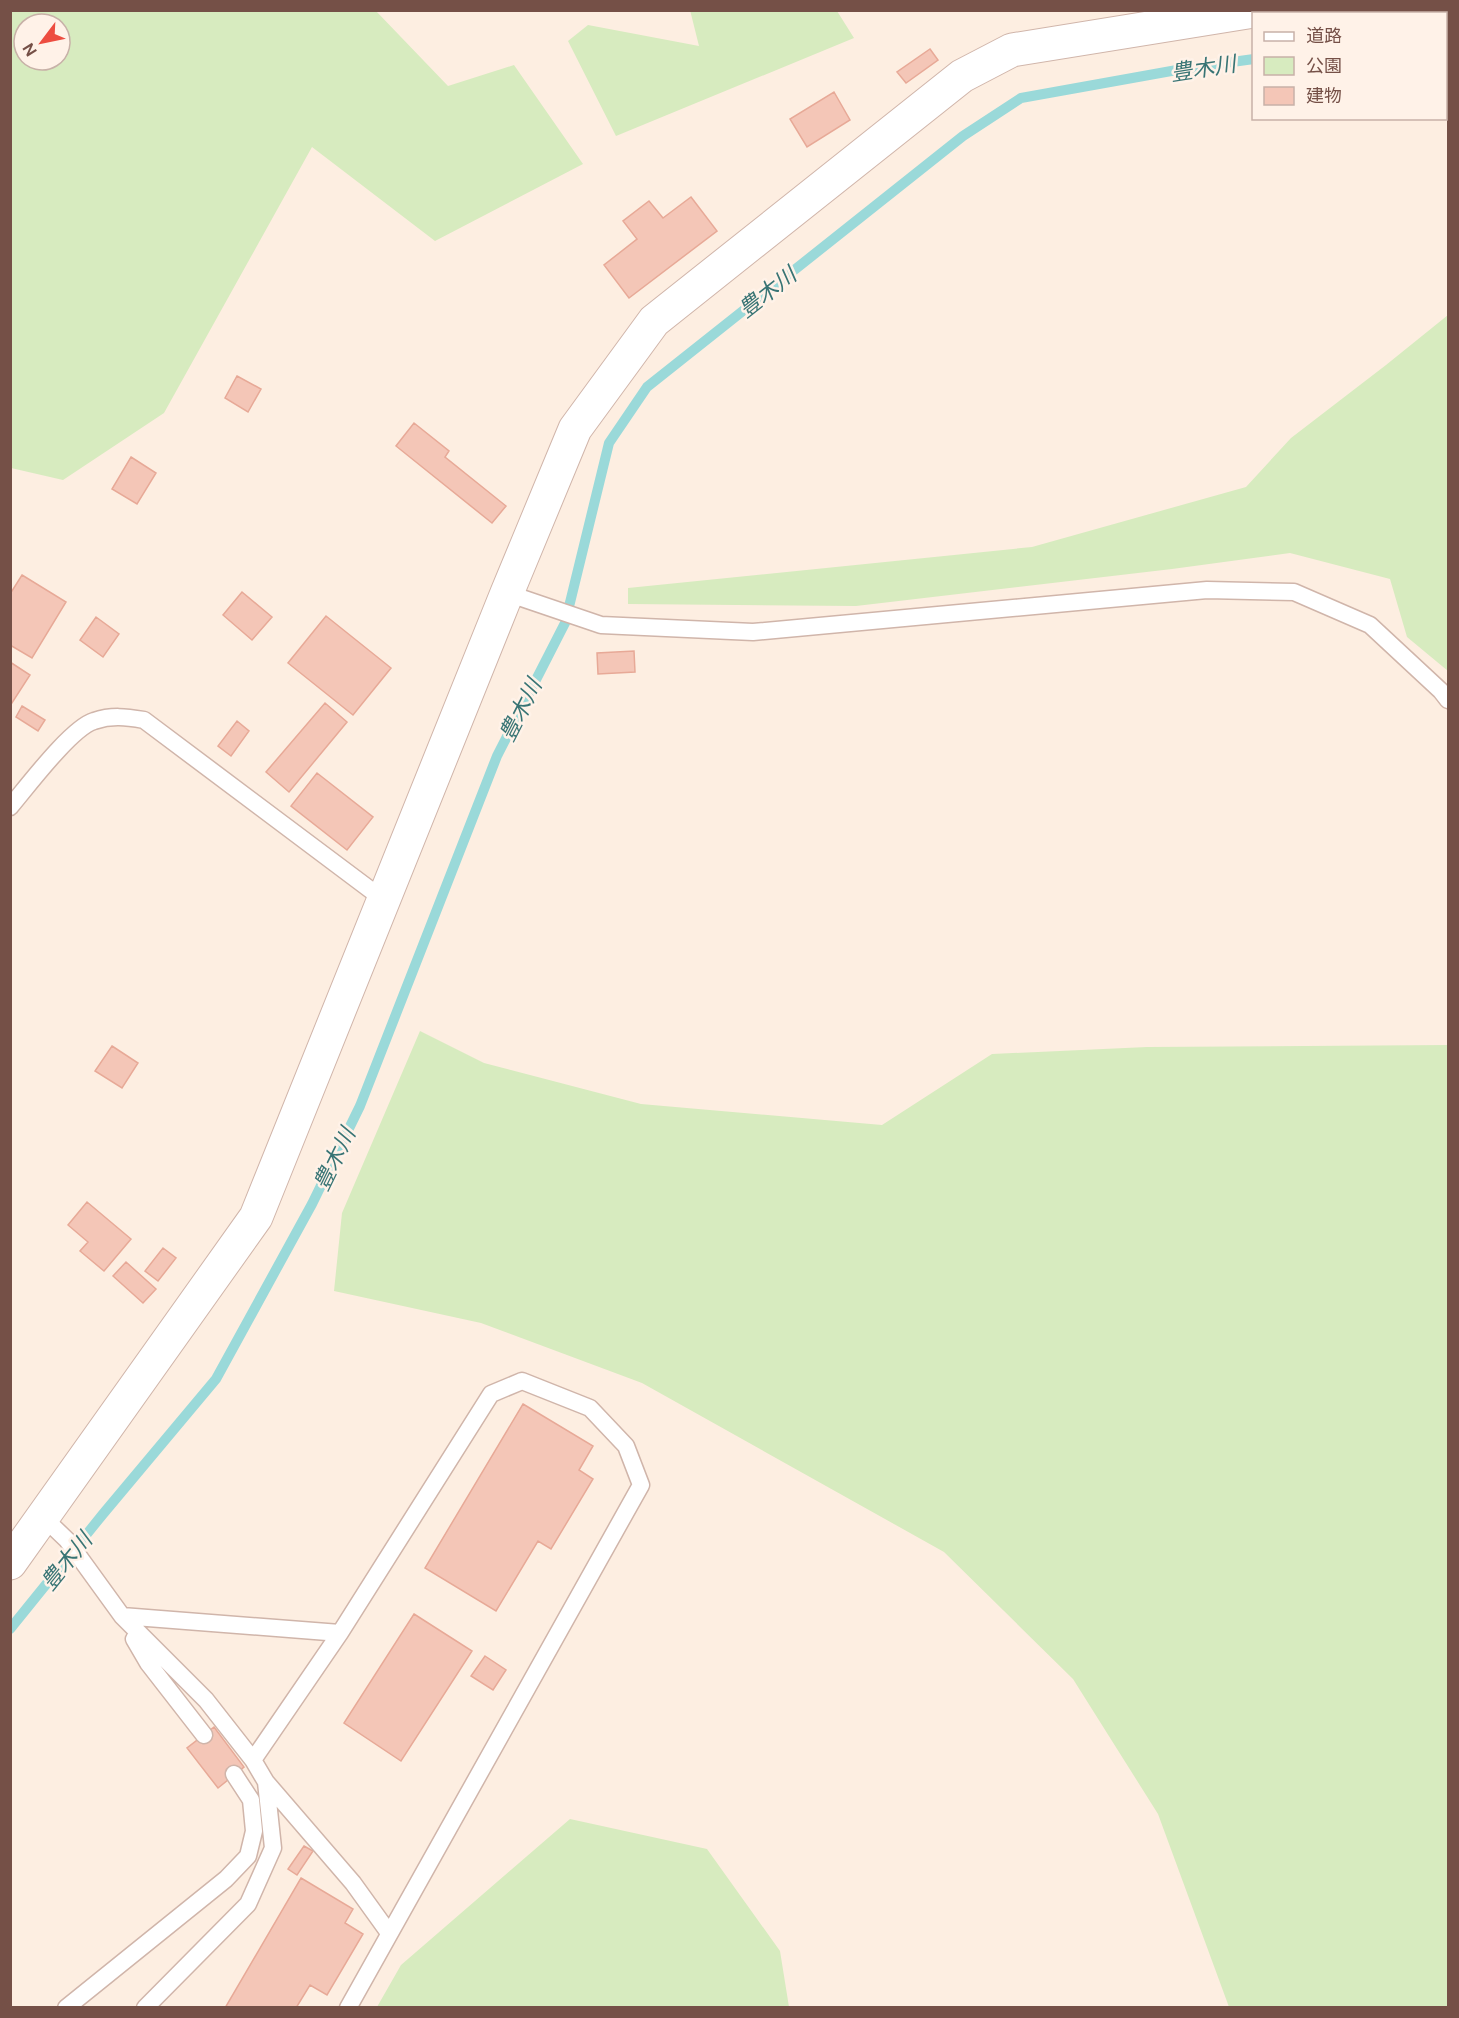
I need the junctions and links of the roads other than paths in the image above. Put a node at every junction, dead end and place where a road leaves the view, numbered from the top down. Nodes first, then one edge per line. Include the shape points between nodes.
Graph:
1 (1260, 10) edge
2 (507, 593) junction
3 (1449, 700) edge
4 (10, 807) edge
5 (384, 900) junction
6 (56, 1529) junction
7 (10, 1563) edge
8 (122, 1616) junction
9 (340, 1633) junction
10 (204, 1735) dead end
11 (253, 1760) junction
12 (234, 1774) dead end
13 (266, 1782) junction
14 (389, 1933) junction
15 (66, 2007) edge
16 (145, 2007) edge
17 (348, 2007) edge

1 - 2 street via 1012,50 962,75 654,321 575,429
2 - 3 lane via 602,625 753,632 1207,591 1294,592 1370,625
2 - 5 street
4 - 5 lane via 64,743 91,721 119,716 144,720
5 - 6 street via 256,1217
6 - 7 street
6 - 8 lane
8 - 9 lane
8 - 10 lane via 148,1663
8 - 11 lane via 206,1700
9 - 11 lane
9 - 14 lane via 491,1394 522,1381 590,1408 626,1446 641,1485
11 - 13 lane
12 - 15 lane via 251,1800 254,1831 248,1856 226,1879
13 - 14 lane via 353,1883
13 - 16 lane via 273,1848 248,1904
14 - 17 lane

